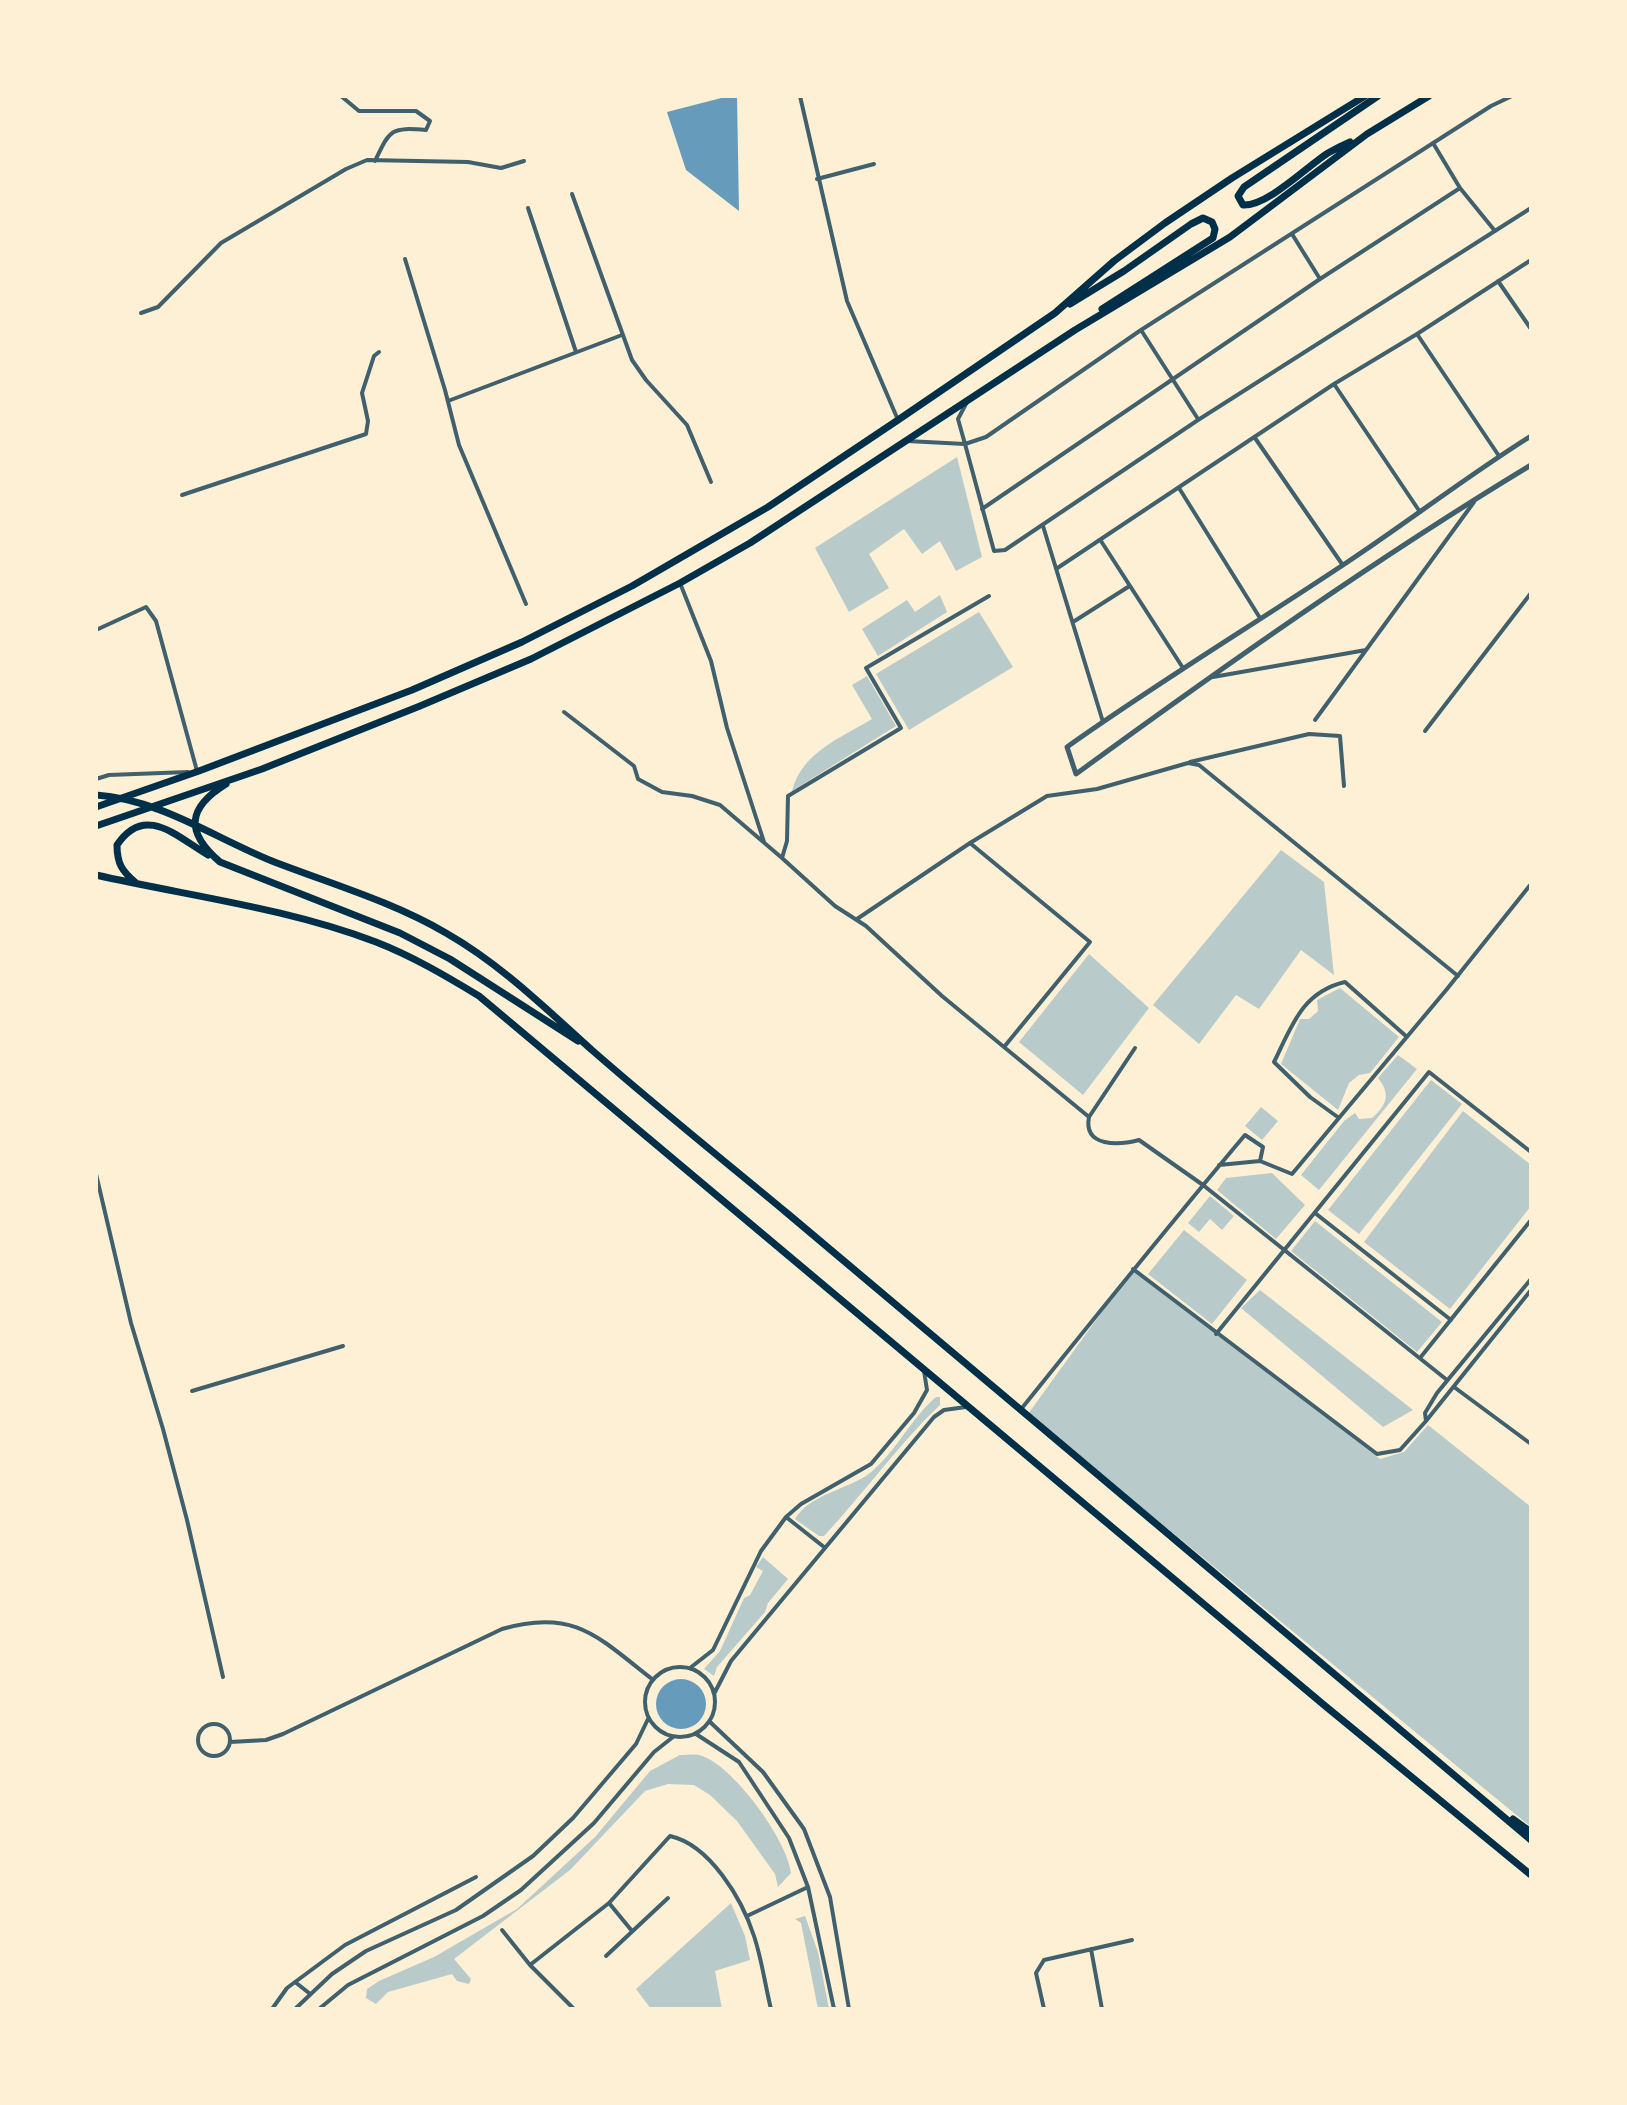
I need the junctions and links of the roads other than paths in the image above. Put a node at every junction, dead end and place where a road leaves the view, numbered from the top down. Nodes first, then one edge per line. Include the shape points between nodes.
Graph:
1 (341, 96) edge
2 (800, 96) edge
3 (1365, 96) edge
4 (1378, 96) edge
5 (1429, 96) edge
6 (1512, 96) edge
7 (1367, 134) junction
8 (1433, 143) junction
9 (375, 161) junction
10 (524, 161) dead end
11 (874, 164) dead end
12 (817, 179) junction
13 (1460, 188) junction
14 (572, 194) dead end
15 (528, 208) dead end
16 (1531, 208) edge
17 (1495, 231) junction
18 (1292, 234) junction
19 (405, 259) dead end
20 (1531, 260) edge
21 (1320, 279) junction
22 (1498, 281) junction
23 (141, 313) dead end
24 (1055, 313) junction
25 (1531, 329) edge
26 (1075, 330) junction
27 (1141, 330) junction
28 (623, 334) junction
29 (1417, 334) junction
30 (379, 352) dead end
31 (576, 352) junction
32 (1171, 379) junction
33 (1334, 384) junction
34 (969, 398) junction
35 (448, 401) junction
36 (898, 420) junction
37 (1198, 420) junction
38 (1531, 436) edge
39 (1255, 438) junction
40 (905, 441) junction
41 (965, 444) junction
42 (1499, 456) junction
43 (1531, 465) edge
44 (711, 482) dead end
45 (1179, 488) junction
46 (182, 495) dead end
47 (1477, 498) junction
48 (982, 509) junction
49 (1421, 514) junction
50 (1043, 526) junction
51 (1101, 541) junction
52 (1343, 565) junction
53 (1056, 569) junction
54 (680, 583) junction
55 (1129, 586) junction
56 (1531, 593) edge
57 (989, 596) dead end
58 (526, 604) dead end
59 (1260, 618) junction
60 (1073, 622) junction
61 (96, 630) edge
62 (1368, 649) junction
63 (1183, 668) junction
64 (1207, 678) junction
65 (564, 712) dead end
66 (1315, 720) dead end
67 (1103, 722) junction
68 (1425, 731) dead end
69 (1188, 763) junction
70 (199, 771) junction
71 (238, 777) junction
72 (96, 779) edge
73 (1344, 786) dead end
74 (96, 795) edge
75 (96, 807) edge
76 (96, 826) edge
77 (764, 842) junction
78 (970, 843) junction
79 (782, 858) junction
80 (220, 862) junction
81 (96, 875) edge
82 (137, 884) junction
83 (1531, 884) edge
84 (857, 919) junction
85 (1458, 976) junction
86 (1407, 1037) junction
87 (1004, 1047) junction
88 (1135, 1048) dead end
89 (593, 1051) junction
90 (1089, 1117) junction
91 (1339, 1118) junction
92 (1531, 1152) edge
93 (1260, 1161) junction
94 (1219, 1165) junction
95 (96, 1174) edge
96 (1203, 1185) junction
97 (1315, 1213) junction
98 (1531, 1220) edge
99 (1283, 1251) junction
100 (1133, 1269) junction
101 (1531, 1279) edge
102 (1531, 1290) edge
103 (1451, 1320) junction
104 (1216, 1334) junction
105 (343, 1346) dead end
106 (1420, 1358) junction
107 (923, 1369) junction
108 (1448, 1378) junction
109 (1442, 1387) junction
110 (1454, 1388) junction
111 (192, 1391) dead end
112 (969, 1407) junction
113 (1022, 1408) junction
114 (1426, 1421) junction
115 (1531, 1444) edge
116 (786, 1517) junction
117 (824, 1547) junction
118 (690, 1668) junction
119 (223, 1677) dead end
120 (652, 1679) junction
121 (714, 1694) junction
122 (648, 1719) junction
123 (709, 1721) junction
124 (696, 1734) junction
125 (673, 1737) junction
126 (230, 1742) junction
127 (1475, 1793) junction
128 (1531, 1832) edge
129 (1531, 1840) edge
130 (1531, 1875) edge
131 (476, 1877) dead end
132 (808, 1887) junction
133 (668, 1898) dead end
134 (609, 1903) junction
135 (747, 1916) junction
136 (502, 1930) dead end
137 (632, 1931) junction
138 (1132, 1940) dead end
139 (1091, 1949) junction
140 (606, 1956) dead end
141 (530, 1965) junction
142 (295, 1982) junction
143 (309, 1994) junction
144 (272, 2009) edge
145 (295, 2009) edge
146 (319, 2009) edge
147 (574, 2009) edge
148 (771, 2009) edge
149 (834, 2009) edge
150 (849, 2009) edge
151 (1044, 2009) edge
152 (1102, 2009) edge

1 - 9 street via 359,111 416,111 430,121 426,130 391,132
2 - 12 street
3 - 24 highway via 1165,223
4 - 7 highway via 1238,196 1243,205 1264,199 1329,152
5 - 7 highway
6 - 8 street
7 - 26 highway via 1230,237
8 - 13 street
8 - 18 street
9 - 10 street via 468,162 501,168
9 - 23 street via 346,169 221,243 158,307
11 - 12 street
12 - 36 street via 847,301
13 - 17 street
13 - 21 street
14 - 28 street
15 - 31 street
16 - 17 street
17 - 37 street
18 - 21 street
18 - 27 street
19 - 35 street
20 - 22 street
21 - 32 street
22 - 25 street
22 - 29 street
24 - 26 highway via 1191,224 1203,218 1212,222 1213,238
24 - 36 highway
26 - 34 highway
27 - 32 street
27 - 41 street via 986,437
28 - 31 street
28 - 44 street via 646,380 687,425
29 - 33 street
29 - 42 street
30 - 46 street via 362,393 366,434
31 - 35 street
32 - 37 street
32 - 48 street
33 - 39 street
33 - 49 street
34 - 40 highway
34 - 41 street via 958,419
35 - 58 street via 459,445
36 - 70 highway via 716,539 578,614 412,690
37 - 50 street
38 - 42 street
39 - 45 street
39 - 52 street
40 - 41 street
40 - 54 highway
41 - 48 street
42 - 49 street
43 - 47 street
45 - 51 street
45 - 59 street
47 - 62 street
47 - 64 street
48 - 50 street via 994,551 1005,550
49 - 52 street
50 - 53 street
51 - 53 street
51 - 55 street
52 - 59 street
53 - 60 street
54 - 71 highway via 531,659
54 - 77 street via 711,661
55 - 60 street
55 - 63 street
56 - 68 street
57 - 79 street via 866,668 901,728 788,796
59 - 63 street
60 - 67 street
61 - 70 street via 146,607 156,621
62 - 64 street
62 - 66 street
63 - 67 street
64 - 67 street via 1076,774 1067,747
65 - 77 street via 634,766 638,779 662,792 720,805
69 - 73 street via 1309,734 1340,736
69 - 78 street via 1097,789 1047,796
69 - 85 street via 1199,765
70 - 72 street
70 - 75 highway
71 - 76 highway
71 - 80 highway via 202,802 195,819 196,835
74 - 89 highway via 164,811 447,933 514,979
77 - 79 street
78 - 84 street
78 - 87 street via 1090,942
79 - 84 street
80 - 82 highway via 164,827 133,828 117,845 119,866
80 - 89 highway via 400,933
81 - 82 highway
82 - 107 highway via 376,942 479,996
83 - 85 street
84 - 87 street
85 - 86 street
86 - 91 street
86 - 91 street via 1345,982 1328,986 1301,1008 1274,1062
87 - 90 street
88 - 90 street
89 - 113 highway
90 - 96 street via 1090,1134 1102,1142 1139,1140
91 - 93 street via 1292,1174
92 - 97 street via 1429,1072
93 - 94 street
93 - 94 street via 1263,1147 1245,1135
94 - 96 street
95 - 119 street
96 - 99 street
96 - 100 street
97 - 99 street
97 - 103 street
98 - 103 street
99 - 104 street
99 - 106 street
100 - 104 street
100 - 113 street
101 - 108 street
102 - 110 street
103 - 106 street
104 - 114 street via 1377,1454 1400,1450
105 - 111 street
106 - 108 street
107 - 112 highway
107 - 116 street via 927,1390 922,1402 878,1457
108 - 109 street
108 - 110 street
109 - 110 street
109 - 114 street via 1425,1413
110 - 114 street
110 - 115 street
112 - 117 street via 938,1413
112 - 130 highway
113 - 127 highway
116 - 117 street
116 - 118 street via 761,1551 713,1650
117 - 121 street via 731,1661
118 - 120 street via 665,1670
118 - 121 street via 701,1674
120 - 122 street via 644,1705
120 - 126 street via 577,1626 521,1623 283,1734
121 - 123 street
122 - 125 street
122 - 143 street via 636,1744 533,1856 456,1910 366,1951
123 - 124 street
123 - 150 street via 763,1772 804,1829 830,1897
124 - 125 street
124 - 132 street via 739,1762 789,1838
125 - 146 street via 594,1823 521,1890 483,1916 348,1985
126 - 126 street via 214,1756 198,1742 199,1734 210,1724 225,1728
127 - 128 highway
127 - 129 highway
131 - 142 street via 345,1945
132 - 135 street
132 - 149 street
133 - 137 street
134 - 135 street via 670,1836 683,1839 717,1869
134 - 137 street
134 - 141 street
135 - 148 street
136 - 141 street
137 - 140 street
138 - 139 street
139 - 151 street via 1039,1965
139 - 152 street
141 - 147 street
142 - 143 street
142 - 144 street
143 - 145 street

